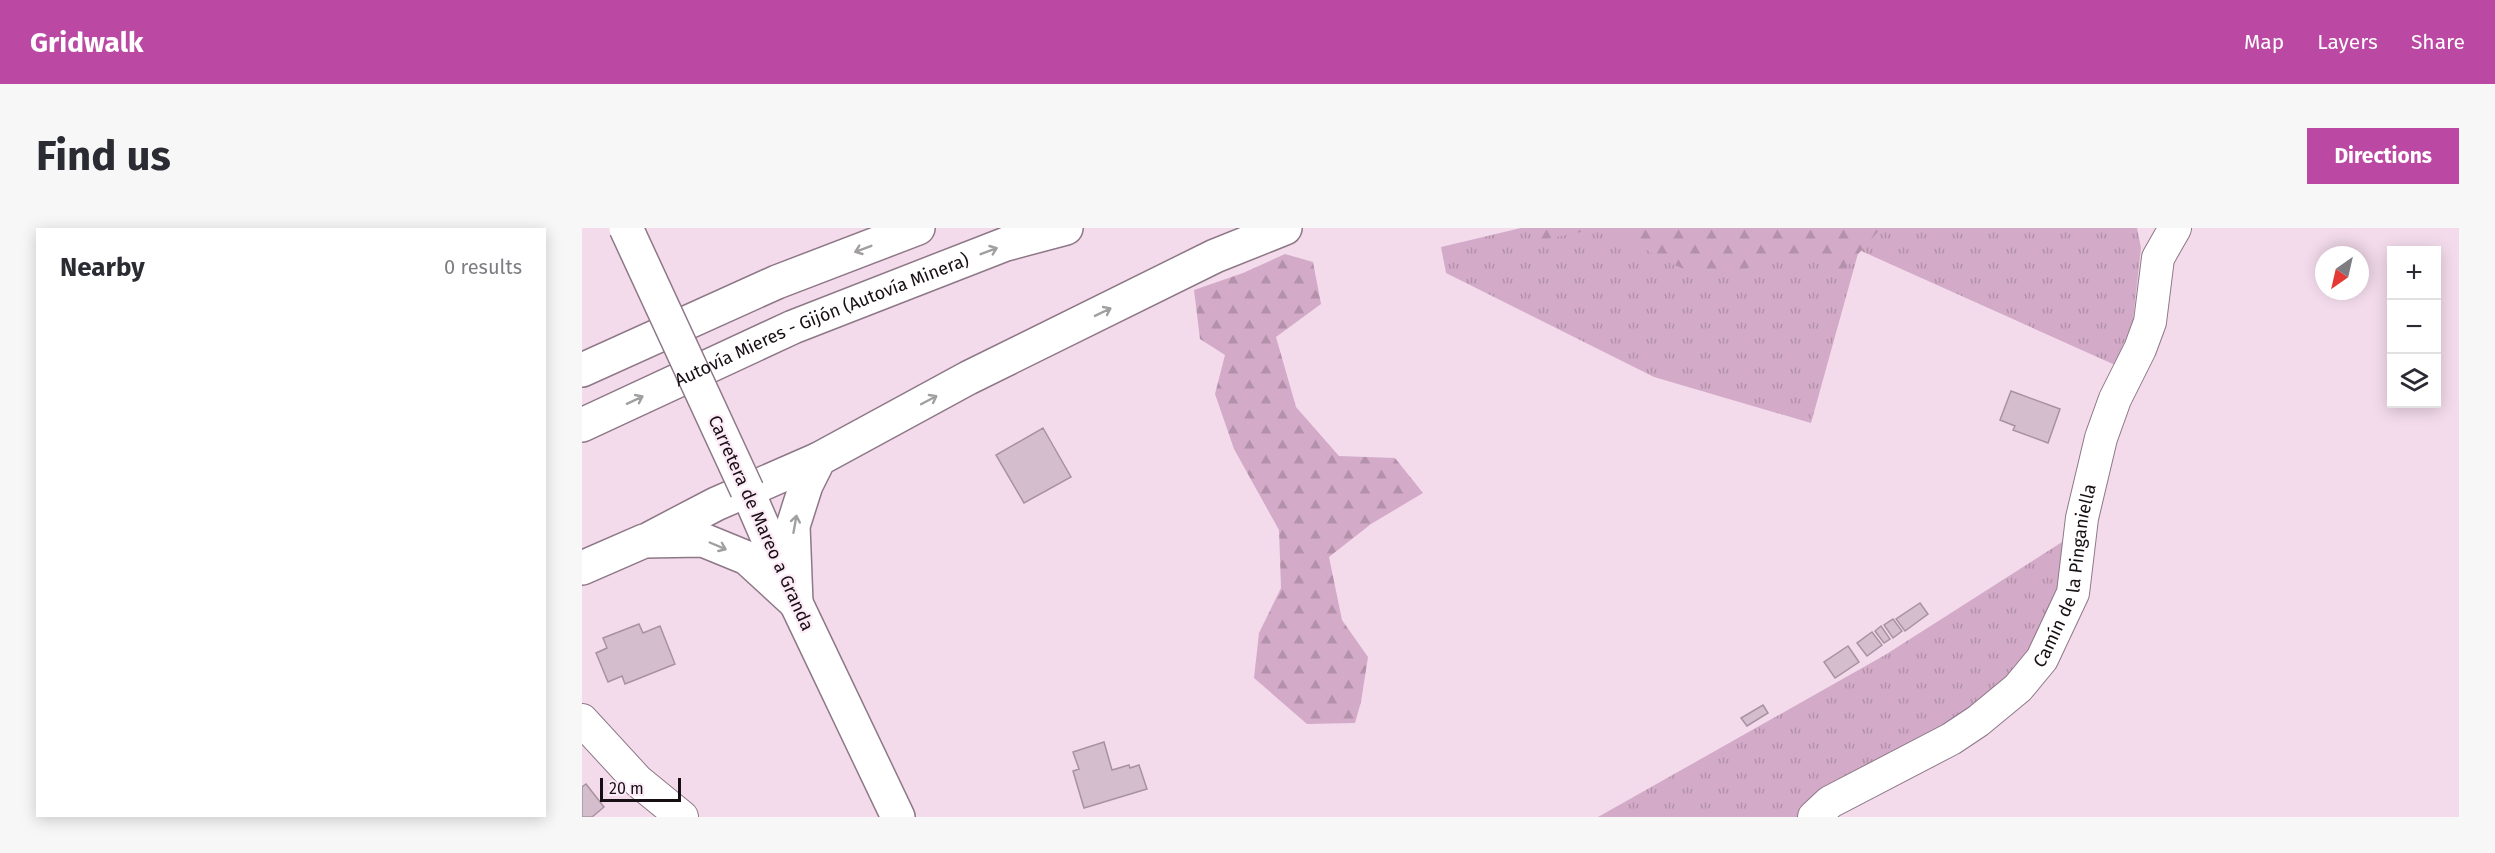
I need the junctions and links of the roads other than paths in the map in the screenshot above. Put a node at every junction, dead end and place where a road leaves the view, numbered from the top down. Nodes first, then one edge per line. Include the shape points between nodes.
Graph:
1 (626, 228) edge
2 (918, 228) edge
3 (1066, 228) edge
4 (1285, 228) edge
5 (2175, 228) edge
6 (582, 370) edge
7 (582, 425) edge
8 (819, 459) junction
9 (747, 490) junction
10 (645, 541) junction
11 (582, 568) edge
12 (796, 603) junction
13 (582, 720) edge
14 (682, 817) edge
15 (898, 817) edge
16 (1814, 817) edge

1 - 9 main road, Carretera de Mareo a Granda, bridge
2 -> 6 main road via 777,282
7 -> 3 main road, Autovía Mieres - Gijón (Autovía Minera) via 793,327 1006,244
8 -> 4 main road via 969,378 1215,256
5 - 16 street, Camín de la Pinganiella via 2158,258 2150,322 2101,438 2082,518 2073,593 2042,659 2018,688 1978,721 1830,802
8 - 9 main road
12 -> 8 main road via 793,526
9 - 10 main road
9 - 12 main road, Carretera de Mareo a Granda
10 - 11 main road
10 -> 12 main road via 703,540 747,558
12 - 15 main road, Carretera de Mareo a Granda
13 - 14 street via 638,781

